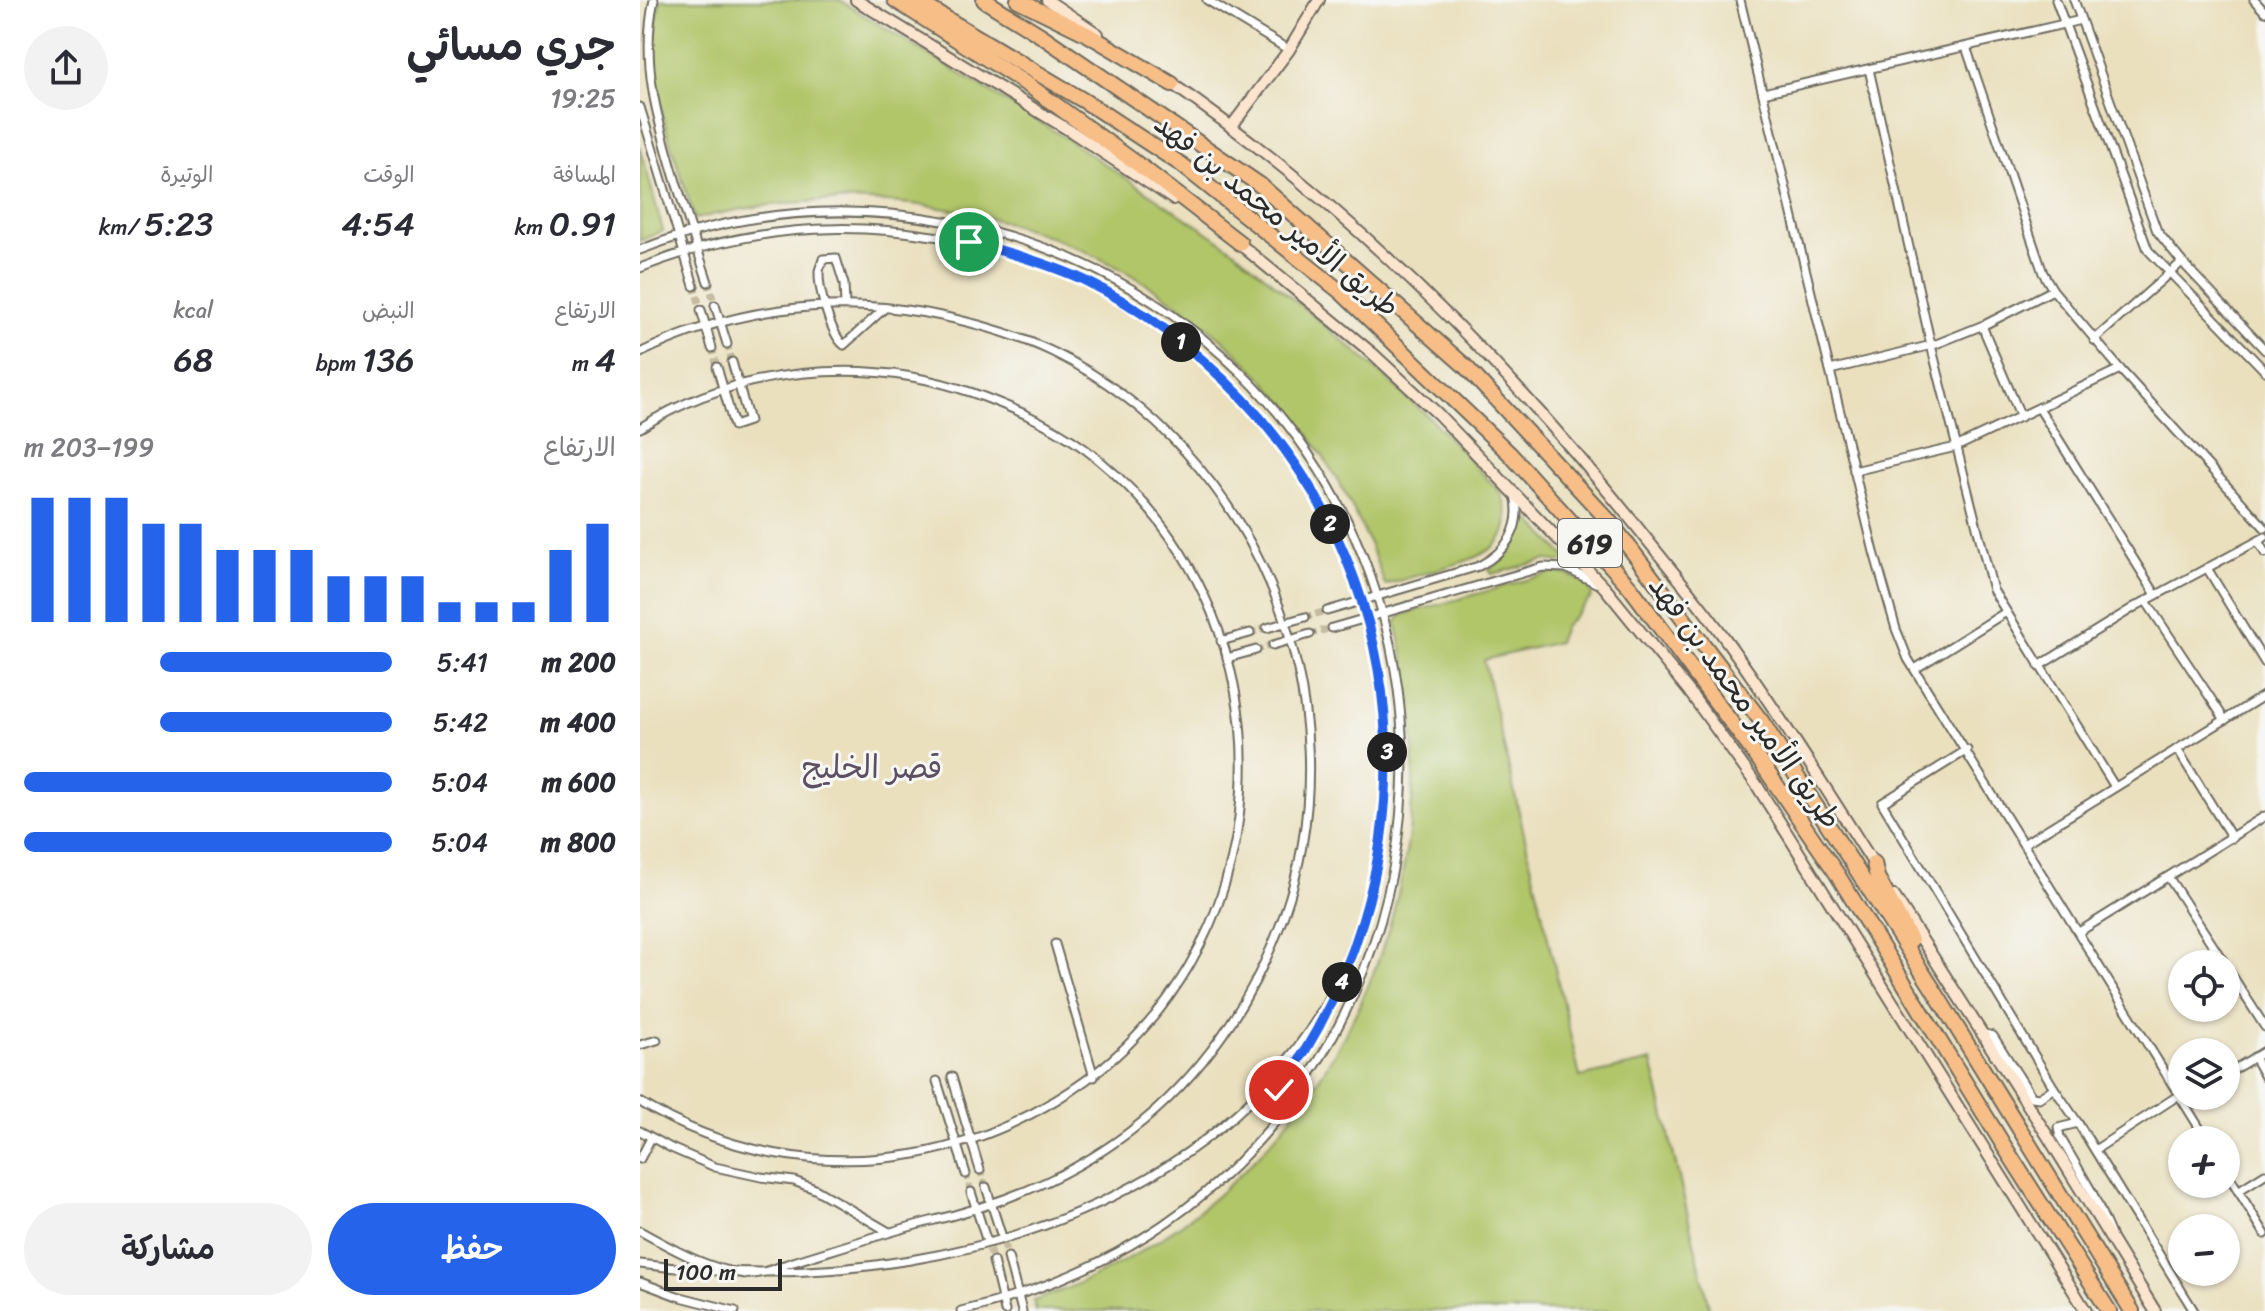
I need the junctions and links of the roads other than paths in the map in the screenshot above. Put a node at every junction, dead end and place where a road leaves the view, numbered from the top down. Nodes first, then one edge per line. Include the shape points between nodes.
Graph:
1 (654, 0) edge
2 (856, 0) edge
3 (895, 0) edge
4 (915, 0) edge
5 (984, 0) edge
6 (1018, 0) edge
7 (1047, 0) edge
8 (1207, 0) edge
9 (1319, 0) edge
10 (1740, 0) edge
11 (2056, 0) edge
12 (2074, 0) edge
13 (2254, 0) edge
14 (2265, 12) edge
15 (2081, 20) junction
16 (2065, 25) junction
17 (1966, 47) junction
18 (1289, 50) junction
19 (1869, 69) junction
20 (1172, 84) junction
21 (1763, 93) junction
22 (653, 103) junction
23 (640, 107) edge
24 (1231, 127) junction
25 (692, 232) junction
26 (678, 236) junction
27 (1240, 243) junction
28 (697, 248) junction
29 (640, 250) edge
30 (682, 252) junction
31 (2182, 262) junction
32 (640, 268) edge
33 (2171, 271) junction
34 (708, 282) tunnel mouth
35 (694, 286) tunnel mouth
36 (2053, 290) junction
37 (715, 305) tunnel mouth
38 (826, 305) junction
39 (845, 305) junction
40 (885, 308) junction
41 (701, 310) tunnel mouth
42 (719, 322) junction
43 (1982, 326) junction
44 (705, 327) junction
45 (2094, 340) junction
46 (727, 344) tunnel mouth
47 (1931, 345) junction
48 (712, 348) tunnel mouth
49 (2265, 350) edge
50 (640, 353) edge
51 (732, 362) tunnel mouth
52 (717, 367) tunnel mouth
53 (2120, 369) junction
54 (1830, 370) junction
55 (2265, 371) edge
56 (738, 386) junction
57 (724, 390) junction
58 (2039, 408) junction
59 (2021, 417) junction
60 (640, 428) edge
61 (1956, 447) junction
62 (1854, 471) junction
63 (1513, 490) junction
64 (2265, 528) edge
65 (2261, 539) edge
66 (2265, 553) edge
67 (2207, 568) junction
68 (1605, 588) junction
69 (1377, 595) junction
70 (2156, 595) junction
71 (1361, 600) junction
72 (2146, 601) junction
73 (1327, 611) tunnel mouth
74 (2006, 612) junction
75 (1382, 613) junction
76 (1305, 617) tunnel mouth
77 (1366, 617) junction
78 (1286, 622) junction
79 (1267, 628) tunnel mouth
80 (1332, 628) tunnel mouth
81 (1250, 633) tunnel mouth
82 (1310, 634) tunnel mouth
83 (1291, 639) junction
84 (1221, 641) junction
85 (1273, 645) tunnel mouth
86 (1256, 650) tunnel mouth
87 (1227, 658) junction
88 (2265, 663) edge
89 (2039, 666) junction
90 (1915, 669) junction
91 (2265, 695) edge
92 (2225, 720) junction
93 (2177, 749) junction
94 (1967, 750) junction
95 (2115, 787) junction
96 (2264, 819) edge
97 (2232, 838) junction
98 (2025, 843) junction
99 (1874, 863) junction
100 (2169, 878) junction
101 (2079, 932) junction
102 (1055, 944) dead end
103 (2215, 950) edge
104 (1921, 970) junction
105 (2240, 988) edge
106 (2265, 1027) edge
107 (1318, 1030) dead end
108 (1981, 1033) junction
109 (657, 1040) dead end
110 (640, 1045) edge
111 (2265, 1051) edge
112 (2254, 1057) junction
113 (2240, 1066) edge
114 (2168, 1072) edge
115 (952, 1077) dead end
116 (1094, 1077) junction
117 (2265, 1077) edge
118 (937, 1081) dead end
119 (2054, 1088) junction
120 (640, 1102) edge
121 (2168, 1107) edge
122 (2078, 1123) junction
123 (640, 1131) edge
124 (651, 1138) junction
125 (970, 1139) junction
126 (956, 1144) junction
127 (2095, 1150) junction
128 (640, 1159) edge
129 (980, 1170) tunnel mouth
130 (966, 1174) tunnel mouth
131 (2265, 1174) edge
132 (986, 1187) tunnel mouth
133 (2240, 1190) edge
134 (971, 1192) tunnel mouth
135 (2240, 1194) edge
136 (990, 1205) junction
137 (975, 1210) junction
138 (640, 1231) edge
139 (889, 1232) junction
140 (1001, 1234) tunnel mouth
141 (2265, 1234) edge
142 (986, 1239) tunnel mouth
143 (2116, 1248) junction
144 (1008, 1257) tunnel mouth
145 (993, 1261) tunnel mouth
146 (640, 1264) edge
147 (669, 1275) dead end
148 (1027, 1276) dead end
149 (1012, 1280) junction
150 (640, 1282) edge
151 (998, 1285) junction
152 (985, 1289) dead end
153 (1017, 1296) junction
154 (1002, 1300) junction
155 (735, 1311) edge
156 (961, 1311) edge
157 (1005, 1311) edge
158 (1022, 1311) edge
159 (2086, 1311) edge
160 (2109, 1311) edge
161 (2132, 1311) edge
162 (2155, 1311) edge
163 (2194, 1311) edge

1 - 22 street via 647,66
2 - 27 main road
3 - 27 highway via 1031,87
4 - 160 highway, طريق الأمير محمد بن فهد / 619 via 1182,165 1341,292 1510,454 1630,587 1760,761 1837,874
5 - 104 highway, طريق الأمير محمد بن فهد / 619 via 1260,185 1465,366 1610,522 1762,722
6 - 20 highway
7 - 20 main road
8 - 18 street
9 - 18 main road
10 - 21 street
11 - 16 street
12 - 15 street
13 - 14 street
15 - 16 street
15 - 31 street via 2157,231
16 - 17 street
16 - 33 street via 2148,250
17 - 19 street
17 - 36 street
18 - 24 main road
19 - 21 street
19 - 47 street
20 - 24 main road
21 - 54 street
22 - 23 street
22 - 25 street
23 - 26 street
24 - 99 main road via 1390,259 1586,463 1720,632
25 - 26 street
25 - 28 street
25 - 69 street via 813,211 880,212 1001,233 1091,266 1196,332 1271,406 1329,488
26 - 29 street
26 - 30 street
27 - 63 main road via 1372,353
28 - 30 street
28 - 34 street
28 - 71 street via 780,231 879,229 969,242 1084,281 1185,345 1268,427 1329,522
30 - 32 street
30 - 35 street
31 - 33 street
31 - 49 street
33 - 45 street
33 - 55 street
36 - 43 street
36 - 45 street
37 - 42 street
38 - 39 street
38 - 39 street via 819,270 823,259 836,258
38 - 40 street via 836,339 844,345
38 - 42 street
39 - 40 street
40 - 78 street via 952,318 1025,340 1074,364 1137,406 1190,457 1233,512
41 - 44 street
42 - 44 street
42 - 46 street
43 - 47 street
43 - 59 street
44 - 48 street
44 - 50 street
45 - 53 street
47 - 54 street
47 - 61 street
51 - 56 street
52 - 57 street
53 - 58 street
53 - 64 street
54 - 62 street
56 - 57 street
56 - 57 street via 749,421 734,426
56 - 84 street via 842,371 903,376 955,387 1032,418 1095,457 1156,517 1194,576
57 - 60 street via 670,410
58 - 59 street
58 - 70 street
59 - 61 street
61 - 62 street
61 - 74 street via 1993,590
62 - 90 street via 1896,629
63 - 68 main road
63 - 69 street via 1514,524 1496,557
65 - 66 street
65 - 67 street
67 - 70 street
67 - 88 street
68 - 75 street via 1566,568 1543,567
68 - 159 main road via 1756,784
69 - 71 street
69 - 75 street
70 - 72 street
71 - 73 street
71 - 77 street
72 - 89 street
72 - 92 street
74 - 89 street
74 - 90 street
75 - 77 street
75 - 153 street via 1401,704 1402,807 1380,927 1339,1026 1292,1100 1204,1193 1116,1254
76 - 78 street
77 - 80 street
77 - 107 street via 1384,706 1386,806 1364,922
78 - 79 street
78 - 83 street
81 - 84 street
82 - 83 street
83 - 85 street
83 - 136 street via 1306,715 1308,800 1289,899 1255,983 1208,1054 1147,1118 1070,1172
84 - 87 street
86 - 87 street
87 - 116 street via 1239,711 1242,769 1236,840 1225,887 1215,918 1176,990 1130,1045
89 - 95 street
90 - 94 street
91 - 92 street
92 - 93 street
93 - 95 street
93 - 97 street
94 - 98 street
94 - 119 street via 1882,803
95 - 98 street
96 - 97 street
97 - 100 street
98 - 101 street
99 - 104 highway
99 - 108 main road
100 - 101 street
100 - 103 street
101 - 114 street
102 - 116 street
104 - 161 highway, طريق الأمير محمد بن فهد / 619
105 - 106 street
108 - 119 street via 1993,1036 2032,1097
108 - 143 main road
109 - 110 street
111 - 112 street
112 - 113 street
112 - 117 street
115 - 125 street
116 - 125 street via 1037,1112
118 - 126 street
119 - 122 street
120 - 126 street via 730,1143 812,1159 873,1160
121 - 127 street
122 - 127 street
122 - 143 street via 2058,1128 2060,1137
123 - 124 street
124 - 128 street
124 - 139 street via 715,1167 815,1189
125 - 126 street
125 - 129 street
126 - 130 street
127 - 163 street
131 - 133 street
132 - 136 street
134 - 137 street
135 - 141 street
136 - 137 street
136 - 140 street
137 - 139 street
137 - 142 street
138 - 139 street via 688,1258 753,1274
143 - 162 main road
144 - 149 street
145 - 151 street
146 - 147 street
148 - 149 street
149 - 151 street
149 - 153 street
150 - 155 street
151 - 152 street
151 - 154 street
153 - 154 street
153 - 158 street
154 - 156 street
154 - 157 street

